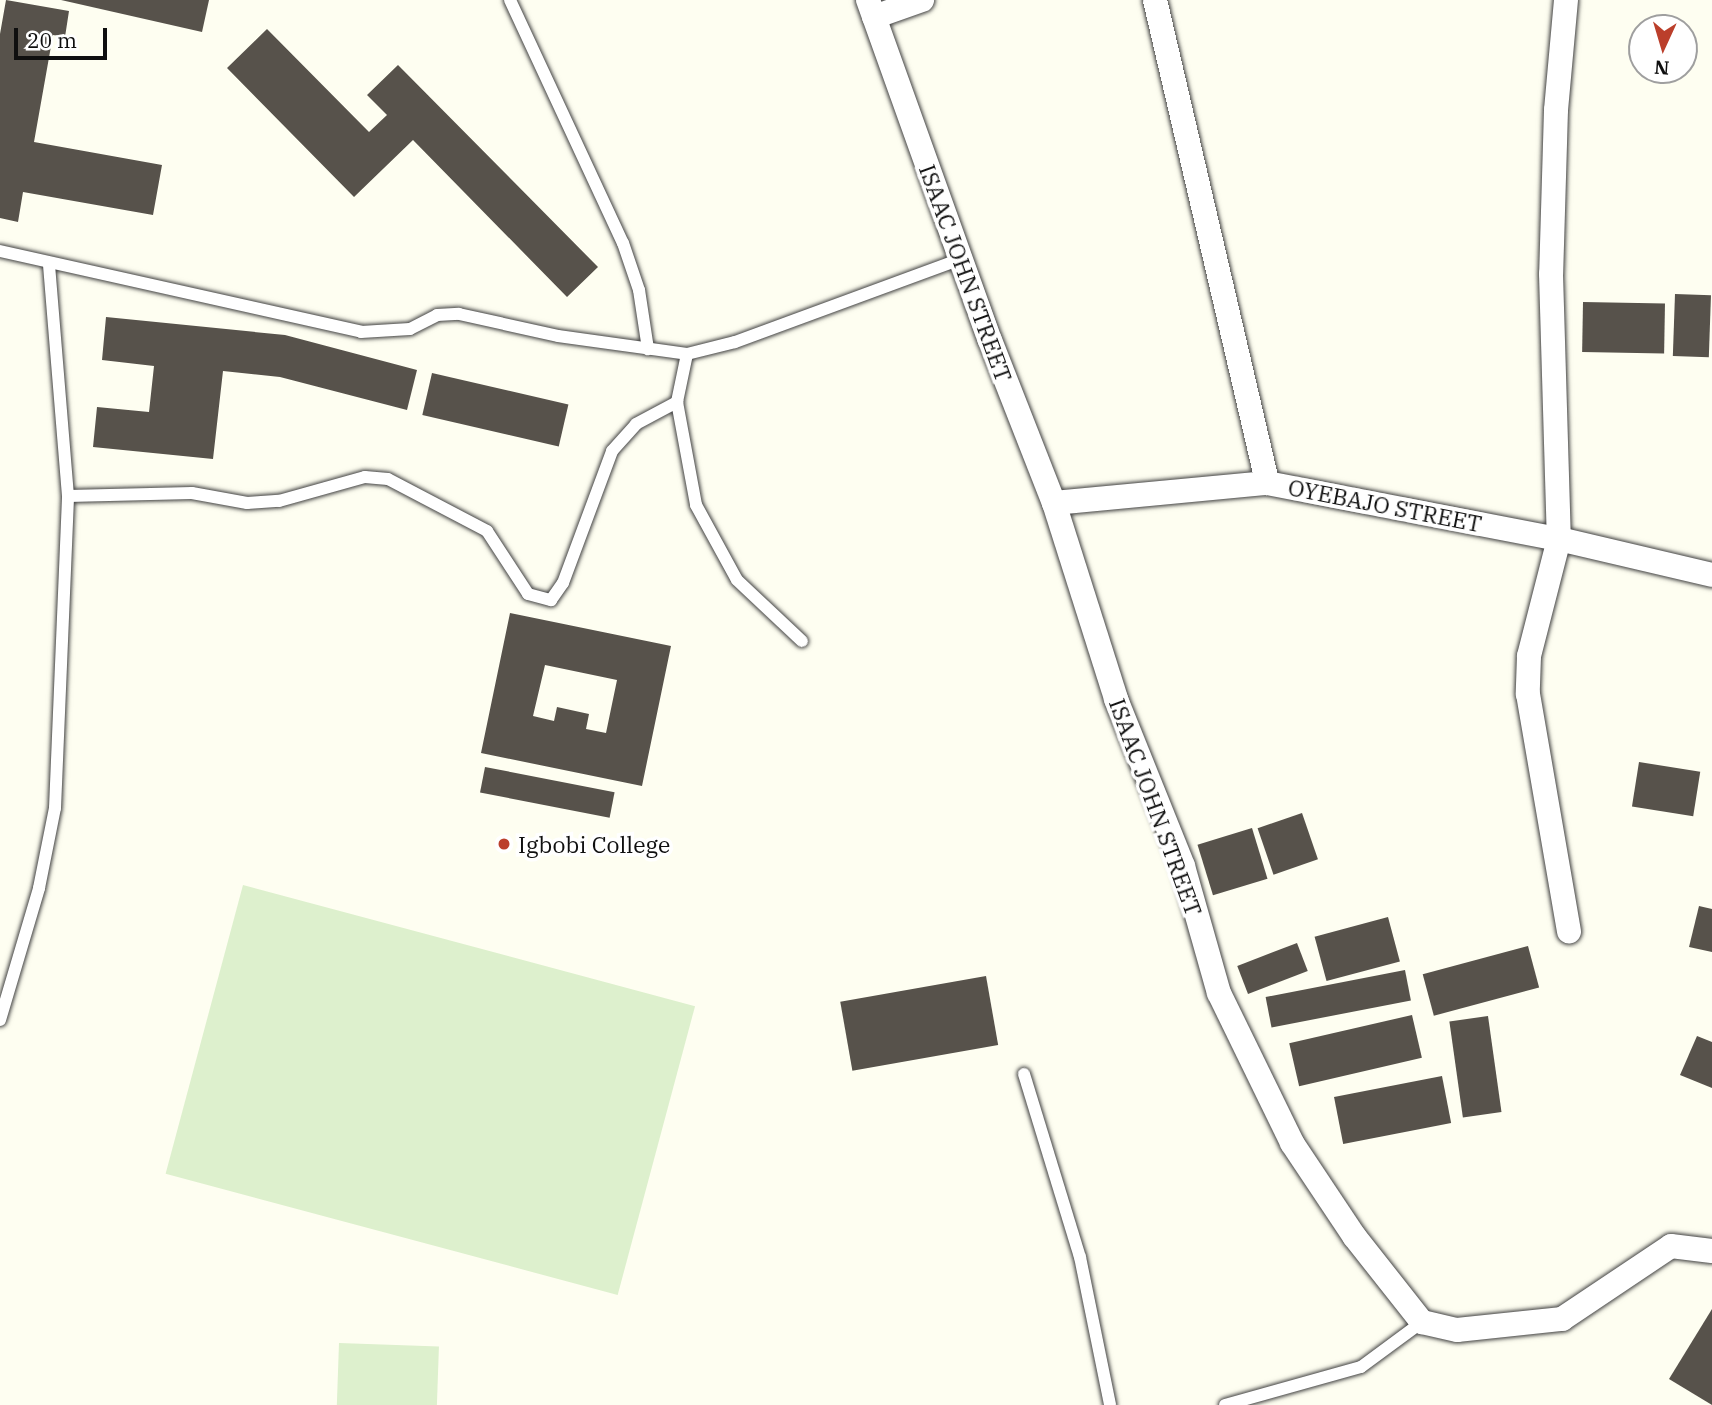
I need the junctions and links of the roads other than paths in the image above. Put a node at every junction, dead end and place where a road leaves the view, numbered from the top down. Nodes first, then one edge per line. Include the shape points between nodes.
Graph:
1 (510, 0) edge
2 (922, 0) edge
3 (1155, 0) edge
4 (1566, 0) edge
5 (871, 8) edge
6 (0, 251) edge
7 (960, 259) junction
8 (49, 264) junction
9 (648, 349) junction
10 (687, 354) junction
11 (677, 402) junction
12 (1267, 483) junction
13 (68, 496) junction
14 (1054, 503) junction
15 (1559, 539) junction
16 (1712, 575) edge
17 (802, 641) dead end
18 (1569, 931) dead end
19 (0, 1020) edge
20 (1024, 1074) dead end
21 (1712, 1251) edge
22 (1422, 1322) junction
23 (1110, 1405) edge
24 (1225, 1405) edge

1 - 9 lane via 623,243 639,290
2 - 5 street
3 - 12 street
4 - 15 street via 1556,110 1551,275
5 - 7 street, ISAAC JOHN STREET
6 - 8 lane
7 - 10 lane via 735,342
7 - 14 street, ISAAC JOHN STREET
8 - 9 lane via 360,332 410,329 437,315 458,314 558,336
8 - 13 lane
9 - 10 lane
10 - 11 lane
11 - 13 lane via 636,424 612,451 563,583 551,600 528,594 487,531 388,479 365,477 279,501 247,503 192,493
11 - 17 lane via 696,505 712,542 737,580
12 - 14 street, OYEBAJO STREET
12 - 15 street, OYEBAJO STREET
13 - 19 lane via 55,808 39,888
14 - 22 street, ISAAC JOHN STREET via 1116,699 1182,866 1219,993 1292,1143 1354,1236
15 - 16 street, OYEBAJO STREET
15 - 18 street via 1529,656 1528,694
20 - 23 lane via 1080,1257
21 - 22 street via 1671,1246 1562,1319 1457,1330
22 - 24 lane via 1362,1367

